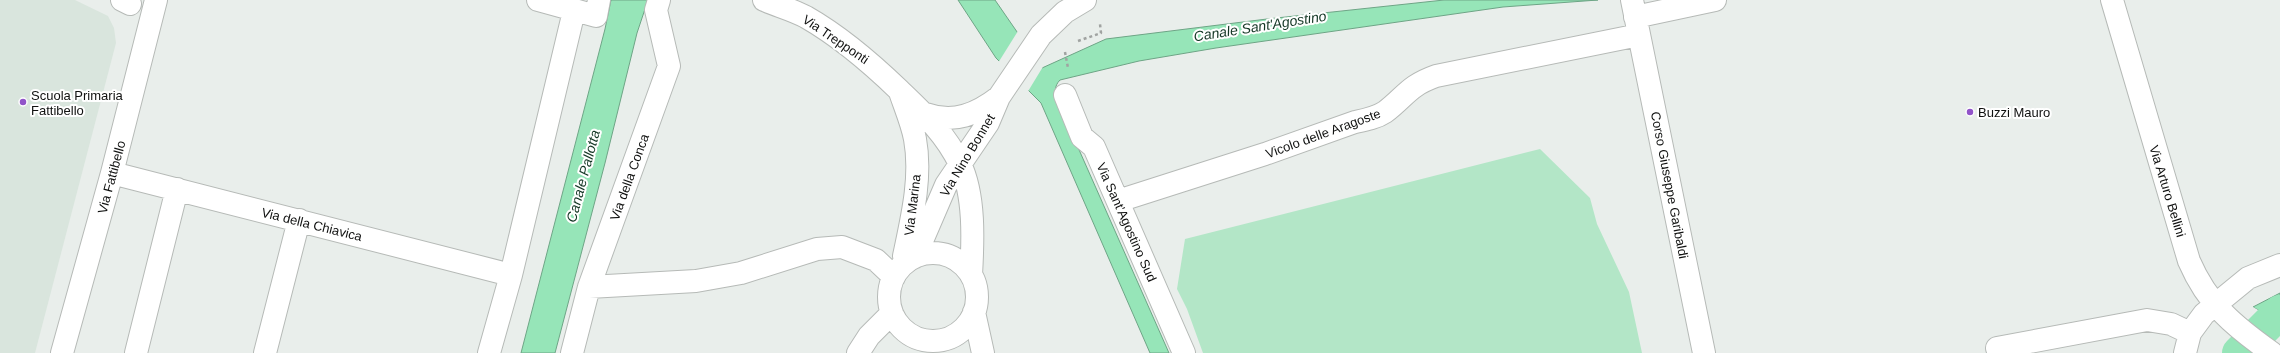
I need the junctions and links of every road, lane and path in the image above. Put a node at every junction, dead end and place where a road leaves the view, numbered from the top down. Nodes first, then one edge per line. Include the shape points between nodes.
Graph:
1 (156, 0) edge
2 (538, 0) edge
3 (659, 0) edge
4 (764, 0) edge
5 (1085, 0) edge
6 (1715, 0) edge
7 (2112, 0) edge
8 (597, 8) edge
9 (574, 11) junction
10 (1635, 18) edge
11 (1101, 33) dead end
12 (1076, 42) dead end
13 (1064, 48) dead end
14 (1065, 54) dead end
15 (900, 90) junction
16 (1065, 95) dead end
17 (999, 97) junction
18 (926, 114) junction
19 (960, 165) junction
20 (112, 173) junction
21 (177, 189) junction
22 (1118, 201) junction
23 (299, 220) junction
24 (2280, 265) edge
25 (904, 267) junction
26 (511, 275) junction
27 (971, 275) junction
28 (589, 287) junction
29 (2215, 304) junction
30 (974, 312) junction
31 (892, 313) junction
32 (925, 340) junction
33 (2188, 343) edge
34 (1997, 348) dead end
35 (2271, 352) edge
36 (62, 353) edge
37 (136, 353) edge
38 (265, 353) edge
39 (489, 353) edge
40 (572, 353) edge
41 (858, 353) edge
42 (944, 353) edge
43 (983, 353) edge
44 (1184, 353) edge
45 (1704, 353) edge

1 - 20 street, Via Fattibello
2 - 9 street
3 - 28 street, Via della Conca via 656,10 669,66
4 - 15 street, Via Trepponti via 806,17 853,48
5 - 17 street, Via Nino Bonnet via 1065,12 1041,35
6 - 10 street, Vicolo delle Aragoste
7 - 29 street, Via Arturo Bellini via 2189,261 2200,285
8 - 9 street
9 - 26 street
10 - 22 street, Vicolo delle Aragoste via 1436,76 1411,87 1385,112 1370,119
10 - 45 street, Corso Giuseppe Garibaldi
11 - 12 path
13 - 14 path
15 - 18 street
15 - 25 street, Via Marina via 915,138 917,168 917,184
16 - 22 street, Via Sant'Agostino Sud via 1082,137 1094,147
17 - 18 street, Via Nino Bonnet via 966,117 938,118
17 - 19 street, Via Nino Bonnet via 988,123
18 - 19 street via 944,134
19 - 25 street, Via Nino Bonnet via 946,185
19 - 27 street via 968,186 973,245
20 - 21 street, Via della Chiavica
20 - 36 street, Via Fattibello
21 - 23 street, Via della Chiavica
21 - 37 street
22 - 44 street, Via Sant'Agostino Sud
23 - 26 street, Via della Chiavica
23 - 38 street
24 - 29 street via 2248,278
25 - 27 street via 936,253 960,262
25 - 28 street via 842,247 817,249 741,273 696,282
25 - 31 street via 890,297
26 - 39 street
27 - 30 street via 977,293
28 - 40 street, Via della Conca
29 - 33 street via 2204,314
29 - 35 street, Via Arturo Bellini via 2236,327
30 - 32 street via 966,325 955,335 940,340
30 - 43 street
31 - 32 street via 908,332
31 - 41 street via 869,336
32 - 42 street
33 - 34 street via 2171,324 2147,320

